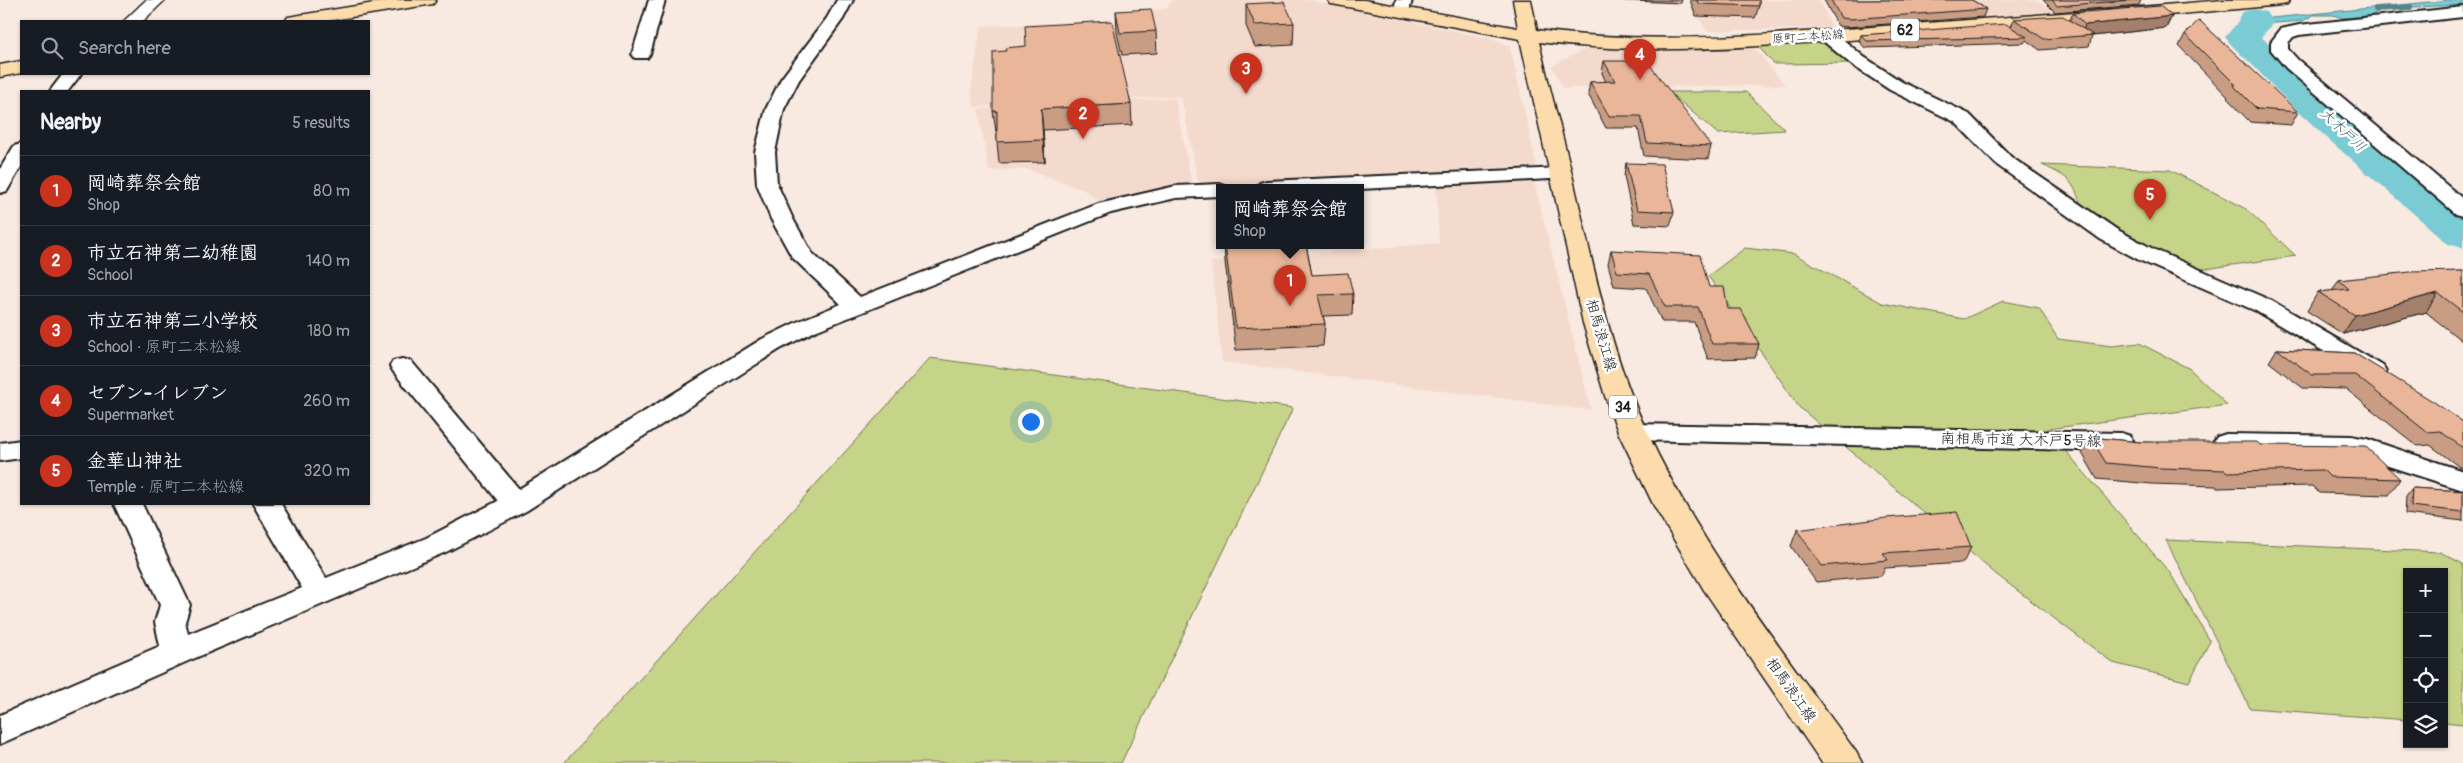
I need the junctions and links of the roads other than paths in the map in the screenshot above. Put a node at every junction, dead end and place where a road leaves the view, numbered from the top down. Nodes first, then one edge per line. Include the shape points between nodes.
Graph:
1 (156, 0) edge
2 (427, 0) edge
3 (657, 0) edge
4 (845, 0) edge
5 (1337, 0) edge
6 (1522, 0) edge
7 (2281, 0) edge
8 (2220, 3) edge
9 (1403, 6) edge
10 (2463, 12) edge
11 (134, 20) edge
12 (300, 20) edge
13 (1528, 35) junction
14 (1828, 36) junction
15 (641, 54) dead end
16 (20, 67) edge
17 (0, 70) edge
18 (71, 75) edge
19 (60, 90) edge
20 (20, 152) edge
21 (1561, 174) junction
22 (1335, 184) edge
23 (0, 187) edge
24 (1216, 190) edge
25 (2463, 210) edge
26 (857, 306) junction
27 (402, 366) dead end
28 (2394, 383) edge
29 (1633, 432) junction
30 (2141, 442) edge
31 (2199, 443) edge
32 (20, 450) edge
33 (0, 452) edge
34 (2463, 480) edge
35 (516, 504) junction
36 (128, 505) edge
37 (268, 505) edge
38 (320, 594) junction
39 (177, 652) junction
40 (0, 730) edge
41 (1842, 763) edge

1 - 11 street
2 - 12 main road
3 - 15 street
4 - 26 street via 835,19 790,79 775,109 765,152 768,184 782,219 803,257
5 - 9 main road, 原町二本松線 / 62
6 - 13 main road, 相馬浪江線 / 34
7 - 8 main road, 原町二本松線 / 62
8 - 14 main road, 原町二本松線 / 62
9 - 13 main road, 原町二本松線 / 62 via 1464,26
10 - 25 street via 2299,30 2283,36 2279,42 2280,50 2292,64
13 - 14 main road, 原町二本松線 / 62 via 1578,40 1664,41
13 - 21 main road, 相馬浪江線 / 34
14 - 28 street via 1896,86 1962,118 2004,161 2108,234 2147,255 2264,306
16 - 17 main road
18 - 19 street
20 - 23 street
21 - 22 street
21 - 29 main road, 相馬浪江線 / 34 via 1580,264 1614,381
24 - 26 street via 1176,192 1105,208
26 - 35 street via 771,344
27 - 35 street
29 - 30 street, 南相馬市道 大木戸5号線
29 - 41 main road, 相馬浪江線 / 34 via 1674,512
31 - 34 street via 2351,445
32 - 33 street
35 - 38 street via 436,545
36 - 39 street via 175,605 170,622
37 - 38 street
38 - 39 street
39 - 40 street

